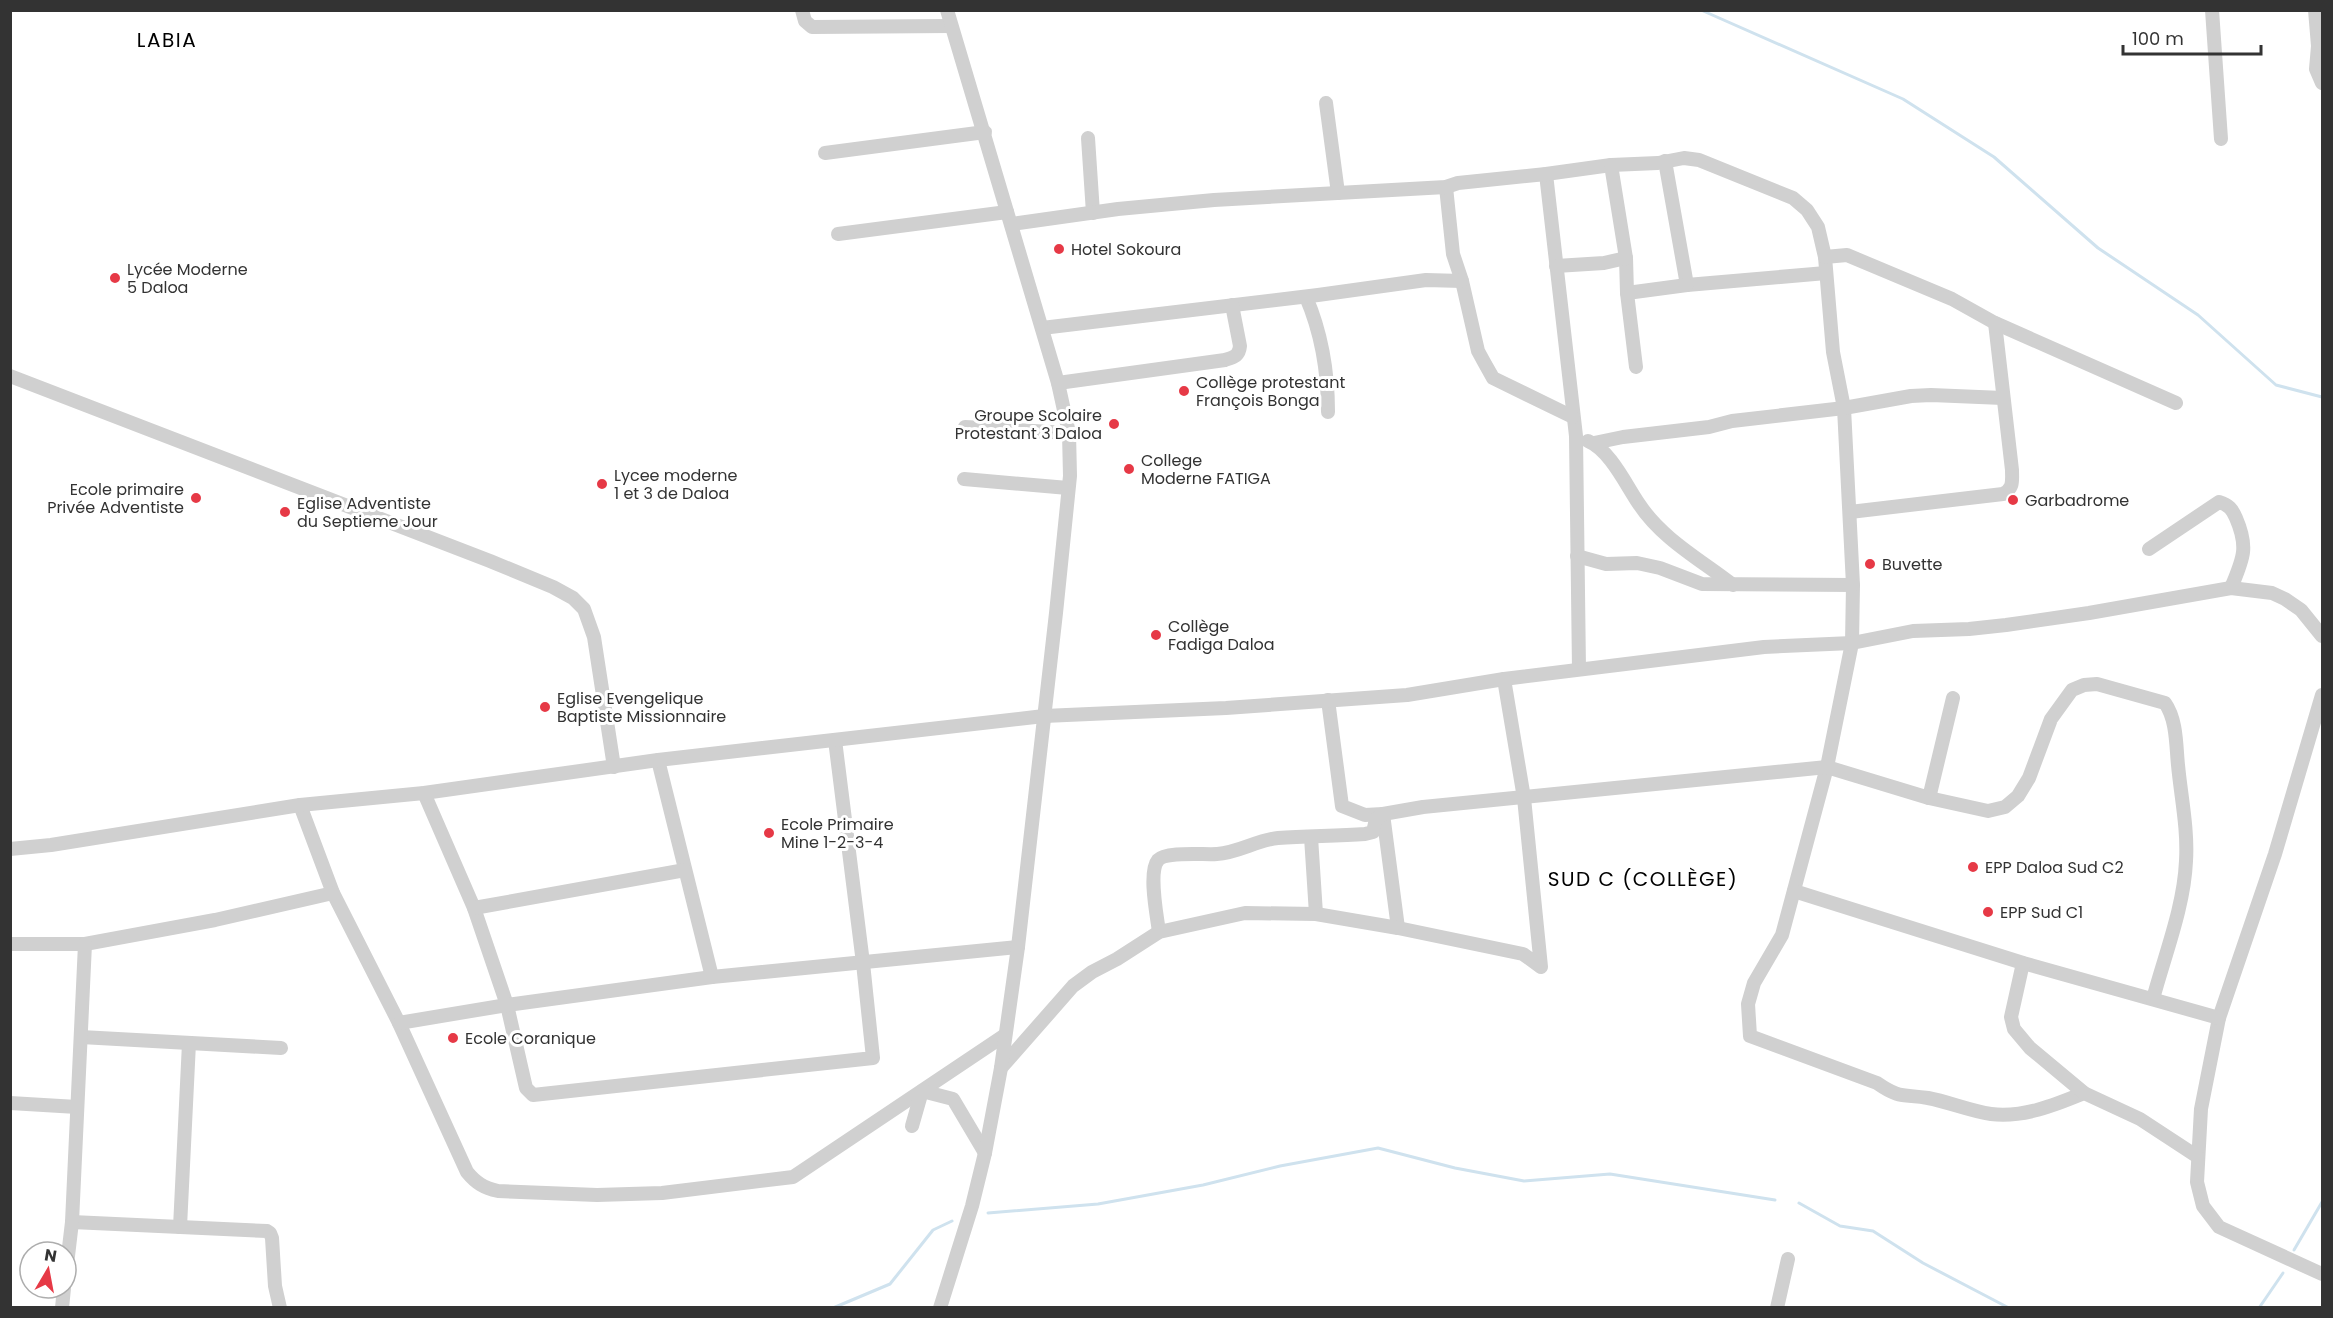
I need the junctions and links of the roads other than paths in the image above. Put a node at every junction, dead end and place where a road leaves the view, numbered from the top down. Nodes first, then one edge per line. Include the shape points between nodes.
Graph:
1 (802, 10) edge
2 (947, 10) edge
3 (2212, 10) edge
4 (2315, 10) edge
5 (951, 26) junction
6 (2322, 83) edge
7 (1326, 103) dead end
8 (985, 132) junction
9 (1088, 138) dead end
10 (2221, 139) dead end
11 (825, 153) dead end
12 (1665, 161) junction
13 (1611, 165) junction
14 (1546, 174) junction
15 (1446, 187) junction
16 (1338, 193) junction
17 (1093, 213) junction
18 (1010, 218) junction
19 (838, 234) dead end
20 (1825, 257) junction
21 (1626, 258) junction
22 (1556, 266) junction
23 (1826, 273) junction
24 (1462, 281) junction
25 (1687, 285) junction
26 (1627, 293) junction
27 (1306, 297) junction
28 (1232, 305) junction
29 (1995, 323) junction
30 (1042, 328) junction
31 (1636, 367) dead end
32 (10, 376) edge
33 (1058, 383) junction
34 (2003, 398) junction
35 (2176, 403) dead end
36 (1844, 408) junction
37 (1328, 412) dead end
38 (1574, 417) junction
39 (965, 427) dead end
40 (1069, 433) junction
41 (1576, 436) junction
42 (1594, 443) junction
43 (964, 479) dead end
44 (1068, 488) junction
45 (1850, 512) junction
46 (2149, 549) dead end
47 (1577, 556) junction
48 (1734, 585) junction
49 (1853, 585) junction
50 (2231, 588) junction
51 (2322, 636) edge
52 (1852, 642) junction
53 (1579, 669) junction
54 (1504, 679) junction
55 (2322, 695) edge
56 (1953, 698) dead end
57 (1328, 700) junction
58 (1044, 716) junction
59 (835, 740) junction
60 (658, 760) junction
61 (614, 767) junction
62 (1827, 767) junction
63 (424, 793) junction
64 (1524, 798) junction
65 (1929, 798) junction
66 (300, 805) junction
67 (1383, 814) junction
68 (1311, 837) junction
69 (10, 849) edge
70 (685, 870) junction
71 (1794, 891) junction
72 (333, 893) junction
73 (474, 908) junction
74 (1316, 914) junction
75 (1398, 928) junction
76 (1159, 932) junction
77 (10, 944) edge
78 (85, 944) junction
79 (1018, 947) junction
80 (864, 963) junction
81 (2023, 963) junction
82 (712, 977) junction
83 (2153, 999) junction
84 (507, 1005) junction
85 (2219, 1018) junction
86 (399, 1023) junction
87 (1005, 1035) junction
88 (81, 1037) junction
89 (189, 1043) junction
90 (281, 1048) dead end
91 (1001, 1068) junction
92 (2084, 1093) junction
93 (10, 1103) edge
94 (77, 1107) junction
95 (912, 1126) dead end
96 (985, 1153) junction
97 (2198, 1157) junction
98 (72, 1222) junction
99 (180, 1227) junction
100 (70, 1240) edge
101 (1788, 1259) dead end
102 (2322, 1275) edge
103 (944, 1304) edge
104 (280, 1308) edge
105 (1777, 1308) edge

1 - 5 street via 812,27
2 - 5 street
3 - 10 street
4 - 6 street via 2316,69
5 - 8 street
7 - 16 street
8 - 11 street
8 - 18 street
9 - 17 street
12 - 13 street
12 - 20 street via 1701,160 1793,198 1818,227
12 - 25 street
13 - 14 street
13 - 21 street
14 - 15 street
14 - 22 street
15 - 16 street
15 - 24 street via 1453,254
16 - 17 street via 1214,200
17 - 18 street
18 - 19 street
18 - 30 street
20 - 23 street
20 - 29 street via 1846,255 1952,299
21 - 22 street
21 - 26 street
22 - 38 street
23 - 25 street
23 - 36 street via 1833,352
24 - 27 street via 1426,280
24 - 38 street via 1478,351 1493,378
25 - 26 street
26 - 31 street
27 - 28 street
27 - 37 street via 1320,335
28 - 30 street
28 - 33 street via 1240,346 1236,356
29 - 34 street
29 - 35 street
30 - 33 street
32 - 61 street via 490,561 573,598 584,609 594,637
33 - 40 street
34 - 36 street via 1921,396
34 - 45 street via 2012,470 2010,490 2003,494
36 - 42 street via 1731,420 1709,427
36 - 45 street
38 - 41 street
39 - 40 street
40 - 44 street
41 - 42 street
41 - 47 street
42 - 48 street via 1661,531
43 - 44 street
44 - 58 street
45 - 49 street
46 - 50 street via 2219,502 2227,504 2243,536 2245,553
47 - 48 street via 1606,564 1637,563 1702,584
47 - 53 street
48 - 49 street
49 - 52 street
50 - 51 street via 2272,593 2285,599 2301,610
50 - 52 street via 2077,615 1969,630 1913,631
52 - 53 street via 1764,647
52 - 62 street
53 - 54 street
54 - 57 street via 1407,695
54 - 64 street
55 - 85 street via 2275,854
56 - 65 street
57 - 58 street
57 - 67 street via 1342,806 1365,814
58 - 59 street
58 - 79 street
59 - 60 street
59 - 80 street
60 - 61 street
60 - 70 street
61 - 63 street
62 - 64 street
62 - 65 street
62 - 71 street
63 - 66 street
63 - 73 street
64 - 67 street
64 - 75 street via 1541,967 1523,954
65 - 83 street via 1988,811 2005,807 2018,796 2029,778 2051,719 2073,690 2084,685 2097,684 2165,703 2175,733 2186,862
66 - 69 street
66 - 72 street
67 - 68 street via 1376,819 1373,832
67 - 75 street
68 - 74 street
68 - 76 street via 1277,838 1224,854 1162,857 1155,868 1154,882
70 - 73 street
70 - 82 street
71 - 81 street
71 - 92 street via 1782,935 1754,983 1748,1004 1750,1036 1877,1083 1894,1095 1929,1098 1991,1114 2050,1107
72 - 78 street
72 - 86 street
73 - 84 street
74 - 75 street
74 - 76 street via 1245,913
76 - 91 street via 1073,986
77 - 78 street
78 - 88 street
79 - 80 street
79 - 87 street
80 - 82 street
80 - 84 street via 873,1058 534,1095 526,1088
81 - 83 street
81 - 92 street via 2011,1017 2014,1029 2030,1048
82 - 84 street
83 - 85 street
84 - 86 street
85 - 97 street via 2201,1109
86 - 87 street via 474,1181 498,1191 597,1195 662,1193 793,1177
87 - 91 street
88 - 89 street
88 - 94 street
89 - 90 street
89 - 99 street
91 - 96 street
92 - 97 street via 2140,1119
93 - 94 street
94 - 98 street
95 - 96 street via 922,1091 953,1099
96 - 103 street
97 - 102 street via 2197,1182 2203,1206 2219,1227
98 - 99 street
98 - 100 street
99 - 104 street via 270,1233
101 - 105 street

